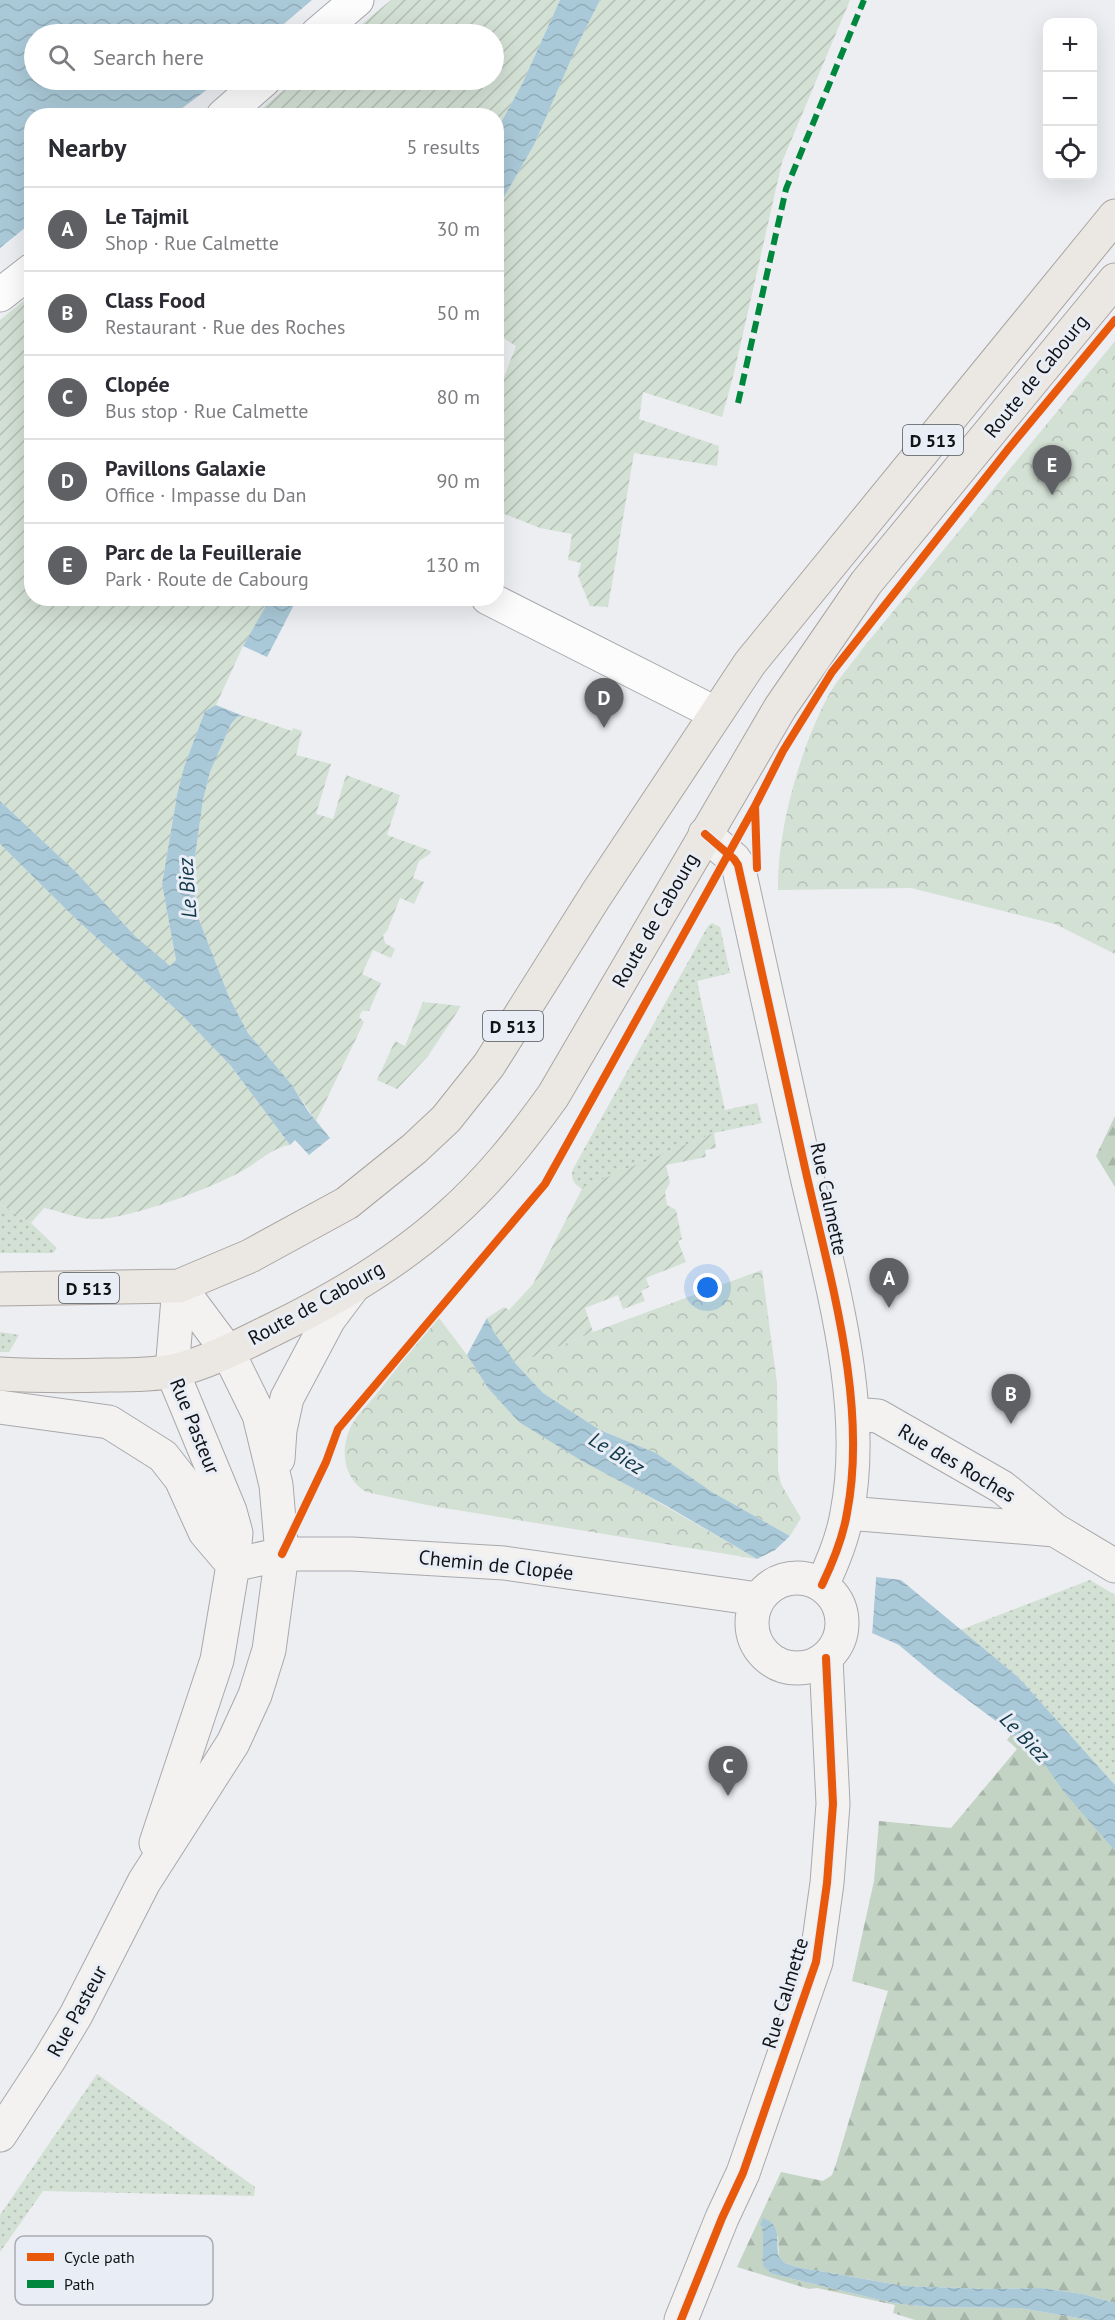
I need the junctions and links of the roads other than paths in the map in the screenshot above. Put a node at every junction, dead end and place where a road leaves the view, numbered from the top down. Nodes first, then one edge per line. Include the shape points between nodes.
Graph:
1 (357, 0) edge
2 (328, 24) edge
3 (253, 90) edge
4 (232, 108) edge
5 (1115, 216) edge
6 (24, 276) edge
7 (1115, 280) edge
8 (0, 295) edge
9 (504, 606) edge
10 (715, 713) junction
11 (705, 834) junction
12 (178, 1286) junction
13 (353, 1287) junction
14 (0, 1289) edge
15 (228, 1352) junction
16 (172, 1371) junction
17 (0, 1374) edge
18 (0, 1407) edge
19 (852, 1414) junction
20 (276, 1485) junction
21 (847, 1513) junction
22 (1055, 1530) junction
23 (282, 1554) junction
24 (233, 1565) junction
25 (1115, 1566) edge
26 (822, 1585) junction
27 (758, 1599) junction
28 (826, 1658) junction
29 (144, 1882) junction
30 (0, 2135) edge
31 (681, 2320) edge

1 - 2 street
3 - 4 street
5 - 10 main road, Route de Cabourg / D 513 via 750,663
6 - 8 street
7 - 11 main road, Route de Cabourg / D 513 via 866,583 780,708
9 - 10 street
10 - 12 main road, Route de Cabourg / D 513 via 489,1065 446,1119 347,1203 250,1256
11 - 13 main road, Route de Cabourg / D 513 via 553,1096 524,1136 450,1216
11 - 19 street, Rue Calmette via 738,866 842,1334
12 - 14 main road, D 513
12 - 15 street, Rue Pasteur
12 - 16 street, Rue Pasteur
13 - 15 main road, Route de Cabourg / D 513
13 - 20 street via 329,1319 287,1398
15 - 16 main road, Route de Cabourg / D 513
15 - 20 street, Rue Pasteur via 259,1415
16 - 17 main road, D 513
16 - 24 street, Rue Pasteur via 230,1511 236,1533
18 - 24 street via 109,1422 163,1456 181,1479 205,1532
19 - 21 street, Rue Calmette via 853,1460
19 - 22 street, Rue des Roches via 878,1416 1002,1486
20 - 23 street, Rue Pasteur
21 - 22 street, Rue des Roches
21 - 26 street, Rue Calmette
22 - 25 street, Rue des Roches
23 - 24 street, Chemin de Clopée
23 - 27 street, Chemin de Clopée via 504,1563
23 - 29 street, Rue Pasteur via 269,1650 255,1695 226,1755
24 - 29 street, Rue Pasteur via 217,1660
26 - 27 street via 805,1579 787,1579 771,1585
26 - 28 street via 834,1597 841,1613 842,1630 837,1646
27 - 28 street via 752,1616 752,1634 760,1650 774,1663 791,1669 810,1667
28 - 31 street, Rue Calmette via 833,1804 816,1962 743,2173
29 - 30 street, Rue Pasteur via 70,2024

